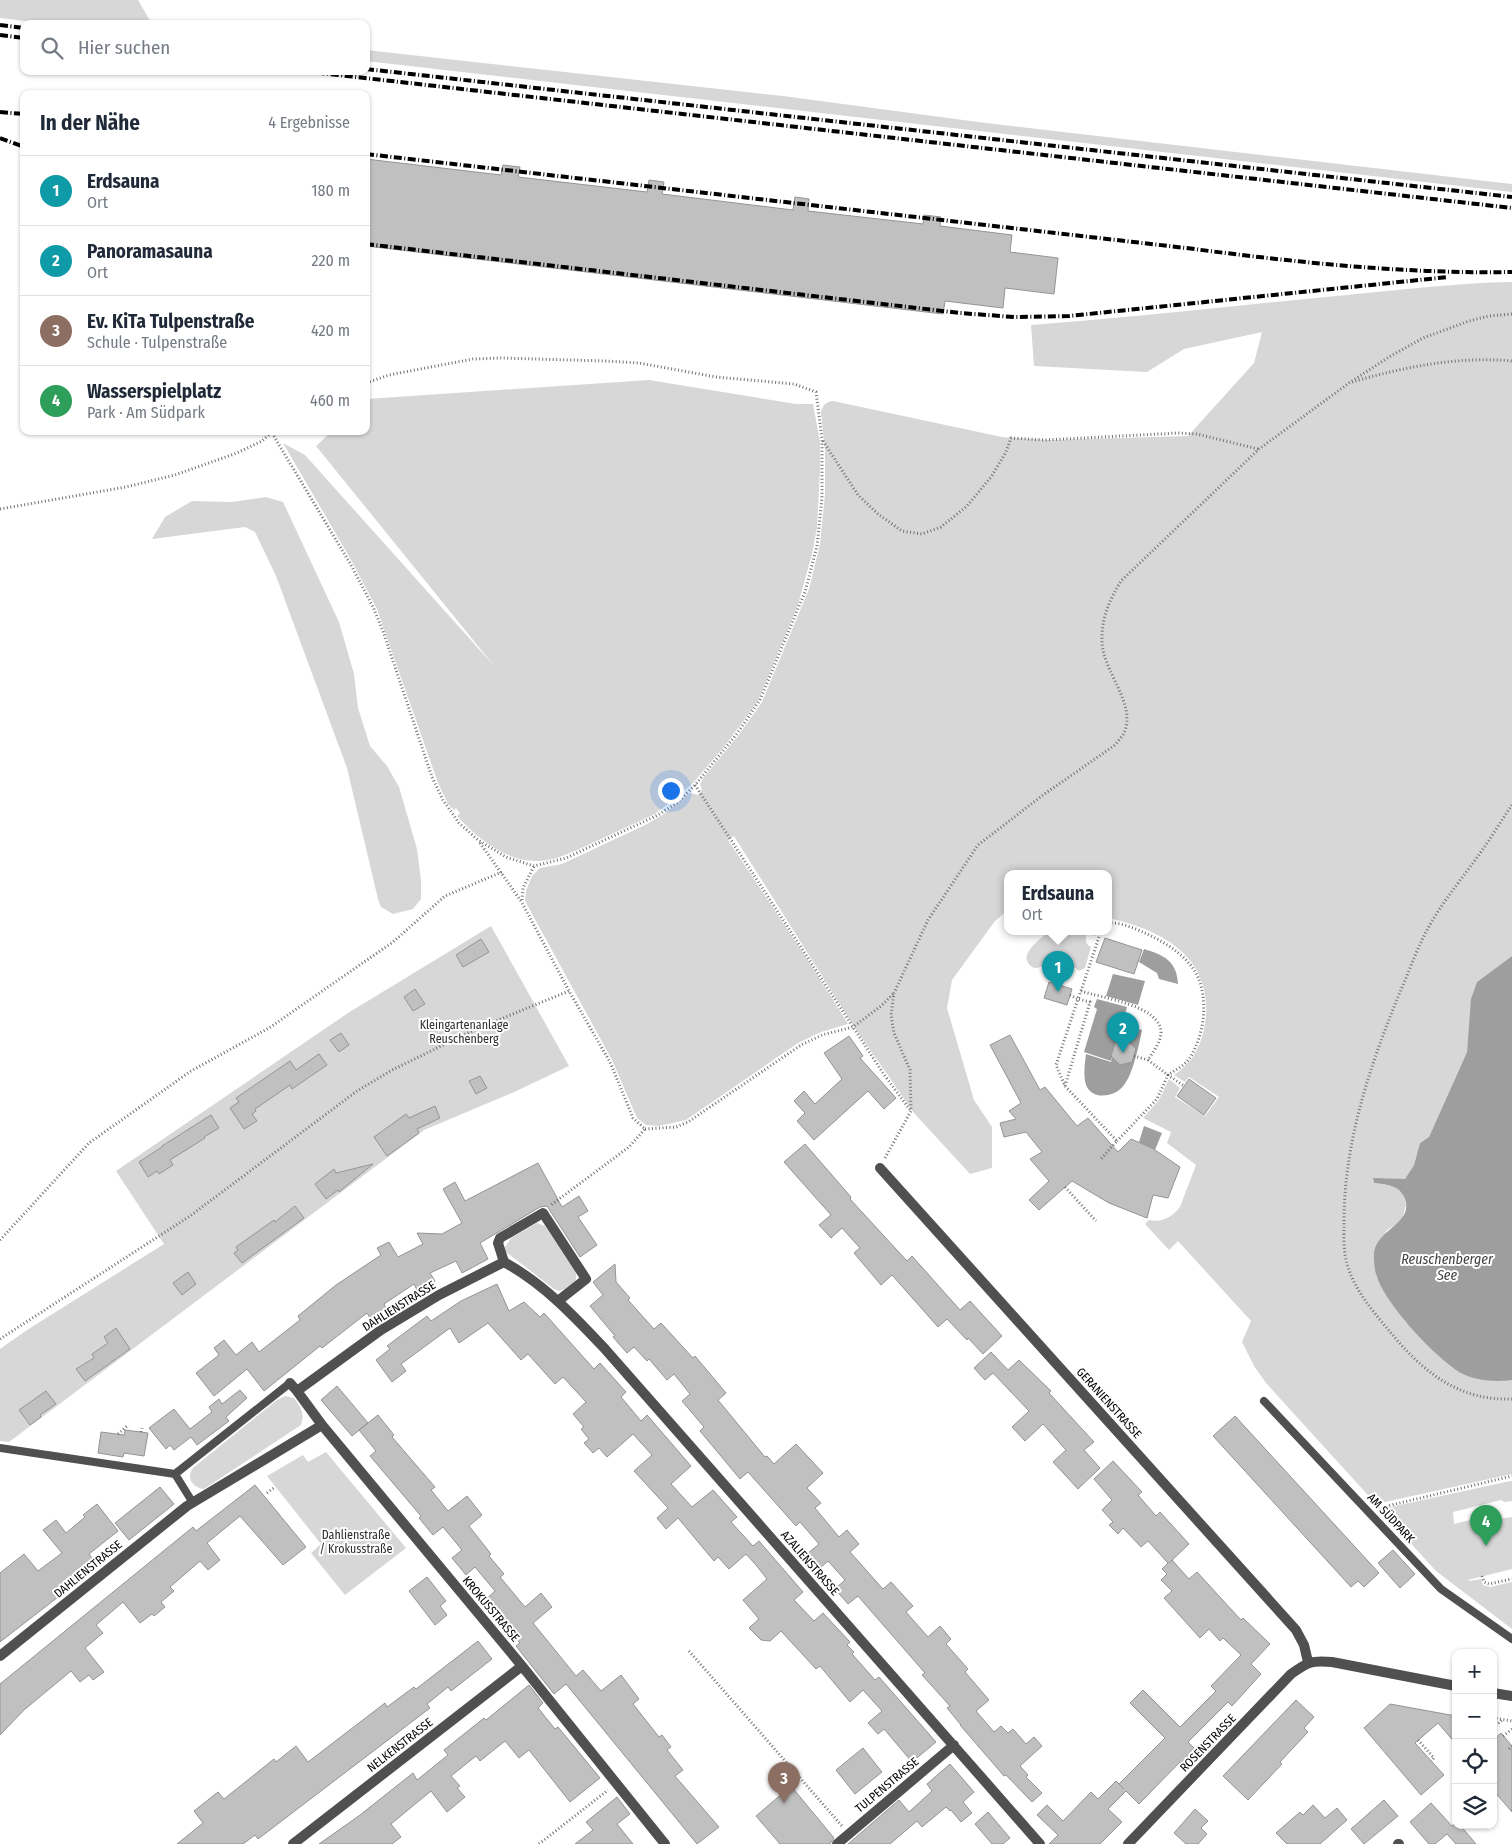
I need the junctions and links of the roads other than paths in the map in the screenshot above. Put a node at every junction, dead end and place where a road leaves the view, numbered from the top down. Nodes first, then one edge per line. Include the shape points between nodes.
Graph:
1 (880, 1168) road end
2 (504, 1262) junction
3 (558, 1301) junction
4 (290, 1383) joint
5 (297, 1391) junction
6 (1264, 1401) dead end
7 (322, 1424) junction
8 (0, 1448) edge
9 (175, 1474) junction
10 (193, 1503) junction
11 (1512, 1638) edge
12 (0, 1656) edge
13 (1308, 1662) junction
14 (522, 1666) junction
15 (1452, 1685) edge
16 (1497, 1694) edge
17 (1512, 1696) edge
18 (954, 1745) junction
19 (293, 1844) edge
20 (665, 1844) edge
21 (837, 1844) edge
22 (1040, 1844) edge
23 (1128, 1844) edge

1 - 13 street, GERANIENSTRASSE via 1296,1630
2 - 3 street, AZALIENSTRASSE
2 - 3 street via 498,1243 500,1238 543,1214 586,1279
2 - 5 street, DAHLIENSTRASSE via 439,1295 381,1330
3 - 18 street, AZALIENSTRASSE via 611,1356
4 - 5 street, KROKUSSTRASSE
4 - 9 lane
5 - 7 street, KROKUSSTRASSE
6 - 11 lane, AM SÜDPARK via 1441,1589
7 - 10 street, DAHLIENSTRASSE
7 - 14 street, KROKUSSTRASSE
8 - 9 lane
9 - 10 lane
10 - 12 street, DAHLIENSTRASSE
13 - 15 street via 1332,1662
13 - 23 street, ROSENSTRASSE via 1291,1674
14 - 19 street, NELKENSTRASSE
14 - 20 street, KROKUSSTRASSE
16 - 17 street
18 - 21 street, TULPENSTRASSE
18 - 22 street, AZALIENSTRASSE

